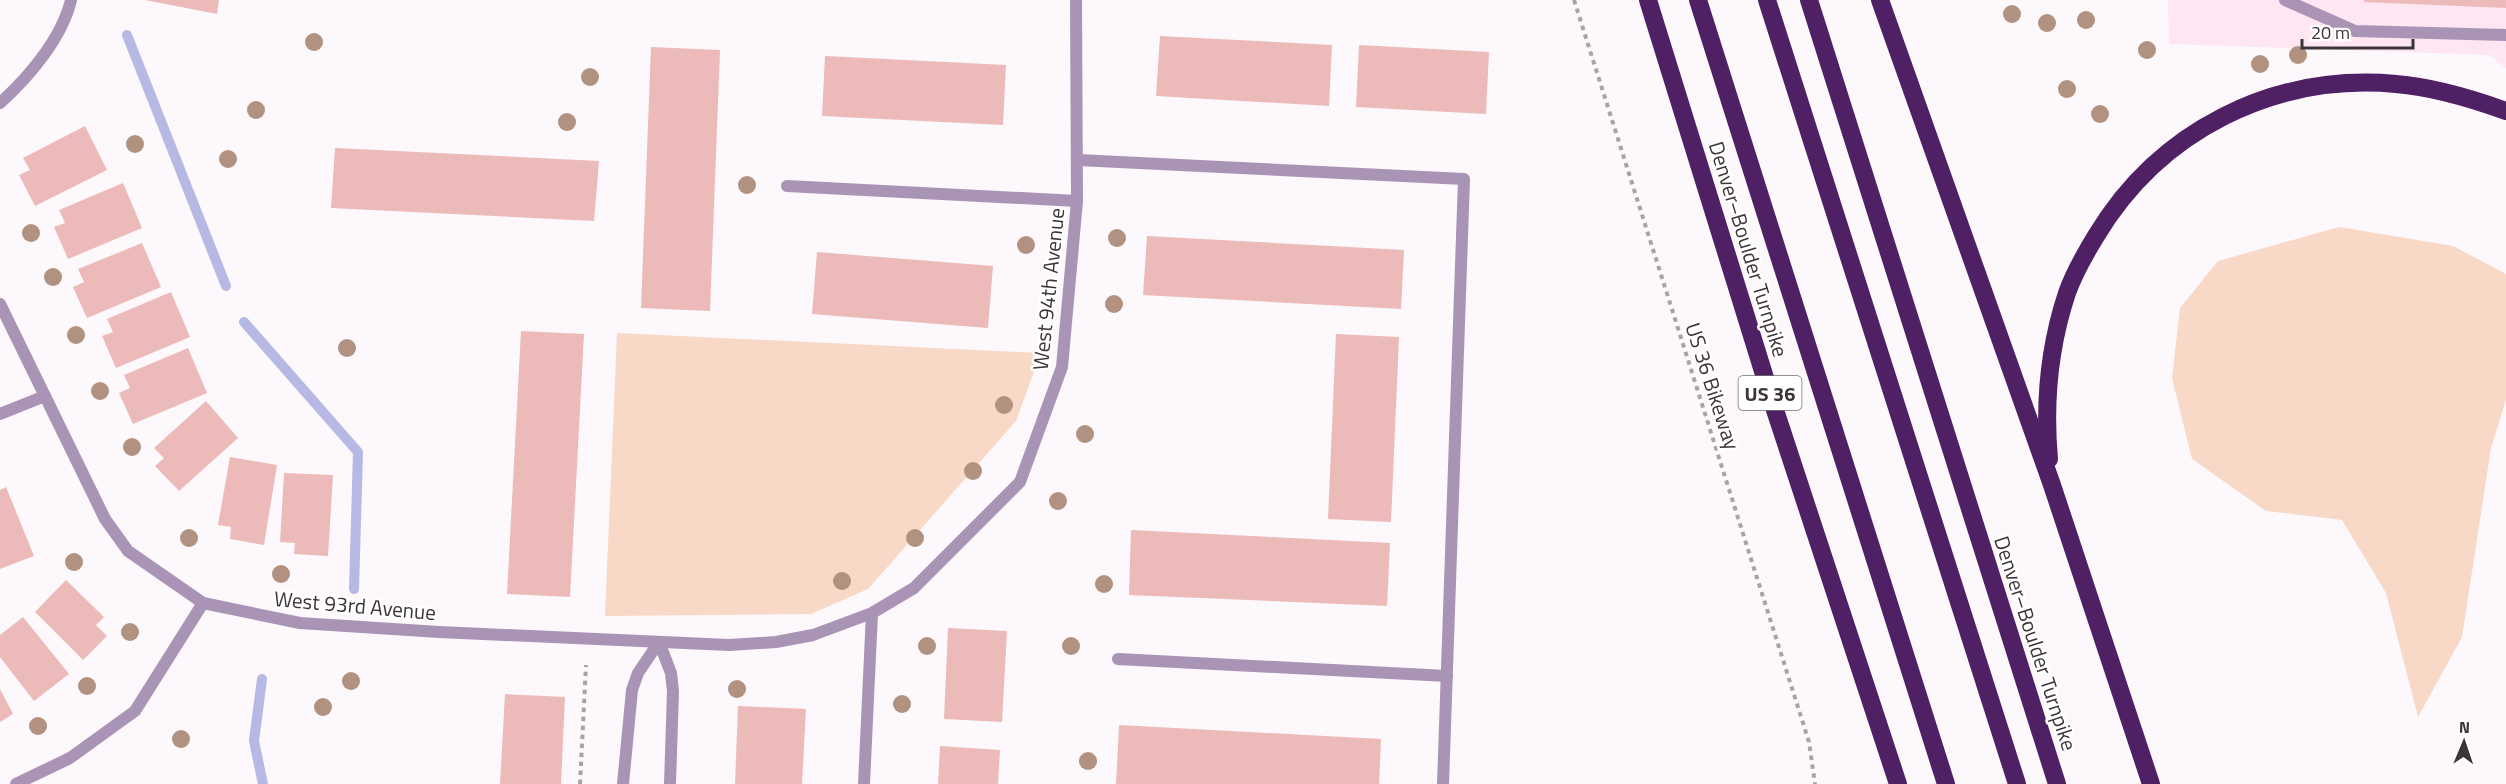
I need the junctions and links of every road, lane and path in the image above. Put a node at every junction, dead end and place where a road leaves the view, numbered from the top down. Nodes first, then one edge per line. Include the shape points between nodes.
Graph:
1 (71, 0) edge
2 (1076, 0) edge
3 (1574, 0) edge
4 (1648, 0) edge
5 (1698, 0) edge
6 (1767, 0) edge
7 (1809, 0) edge
8 (1880, 0) edge
9 (2285, 0) edge
10 (2506, 35) edge
11 (0, 103) edge
12 (2506, 111) edge
13 (1078, 160) junction
14 (787, 186) dead end
15 (1077, 201) junction
16 (0, 304) edge
17 (45, 396) junction
18 (0, 414) edge
19 (2052, 485) junction
20 (202, 603) junction
21 (872, 613) junction
22 (659, 642) junction
23 (1118, 658) dead end
24 (586, 665) dead end
25 (1447, 676) junction
26 (16, 784) edge
27 (580, 784) edge
28 (623, 784) edge
29 (670, 784) edge
30 (864, 784) edge
31 (1443, 784) edge
32 (1815, 784) edge
33 (1898, 784) edge
34 (1946, 784) edge
35 (2017, 784) edge
36 (2057, 784) edge
37 (2151, 784) edge

1 - 11 street via 68,15 28,77
2 - 13 street, West 94th Avenue
3 - 32 path, US 36 Bikeway via 1809,742
4 - 33 highway, Denver–Boulder Turnpike / US 36 via 1779,421
5 - 34 highway
6 - 35 highway
7 - 36 highway, Denver–Boulder Turnpike
8 - 19 highway
9 - 10 street via 2355,31
12 - 19 highway via 2435,89 2358,83 2262,99 2217,118 2176,144 2107,217 2082,258 2068,291 2048,385 2046,414
13 - 15 street, West 94th Avenue
13 - 25 street via 1464,180
14 - 15 street
15 - 21 street, West 94th Avenue via 1062,368 1020,482 914,588
16 - 17 street, West 93rd Avenue
17 - 18 street
17 - 20 street, West 93rd Avenue via 105,519 128,551
19 - 37 highway
20 - 22 street, West 93rd Avenue via 300,623
20 - 26 street via 135,711 70,758
21 - 22 street, West 94th Avenue via 813,635 776,642
21 - 30 street
22 - 28 street via 638,673 632,690
22 - 29 street via 671,673 673,691
23 - 25 street
24 - 27 path
25 - 31 street

